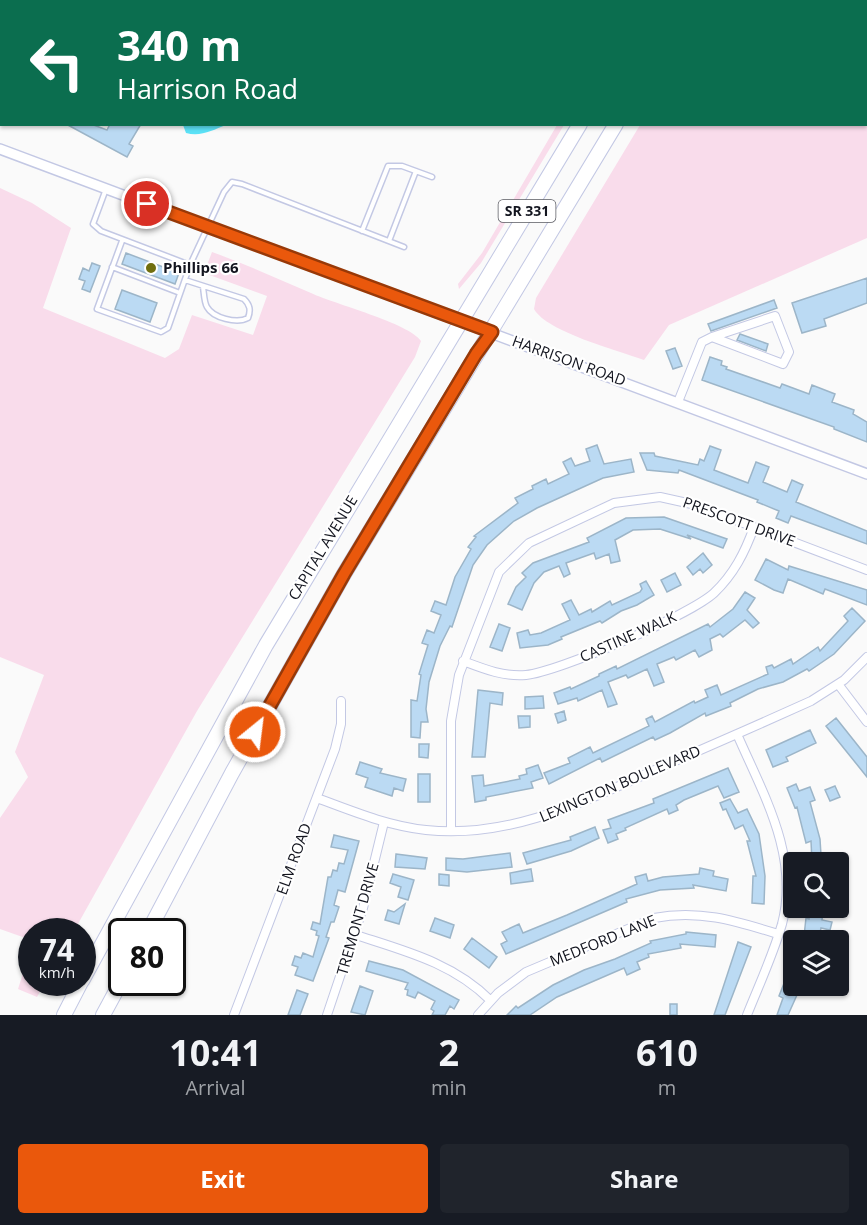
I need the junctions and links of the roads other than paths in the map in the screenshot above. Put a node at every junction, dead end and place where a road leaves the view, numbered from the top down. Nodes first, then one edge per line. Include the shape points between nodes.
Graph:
1 (579, 126) edge
2 (615, 126) edge
3 (0, 149) edge
4 (416, 171) junction
5 (432, 177) dead end
6 (106, 188) junction
7 (209, 227) junction
8 (362, 231) junction
9 (122, 241) junction
10 (389, 241) junction
11 (404, 247) dead end
12 (190, 265) junction
13 (112, 267) junction
14 (185, 280) junction
15 (203, 287) junction
16 (180, 293) junction
17 (460, 321) junction
18 (492, 332) junction
19 (712, 337) junction
20 (678, 402) junction
21 (867, 474) edge
22 (754, 527) junction
23 (867, 570) edge
24 (867, 657) edge
25 (464, 661) junction
26 (838, 684) junction
27 (341, 701) dead end
28 (867, 722) edge
29 (737, 734) junction
30 (317, 798) junction
31 (384, 822) junction
32 (451, 831) junction
33 (155, 918) edge
34 (778, 934) junction
35 (356, 935) junction
36 (96, 956) edge
37 (74, 996) edge
38 (113, 996) edge
39 (490, 1000) junction
40 (64, 1015) edge
41 (103, 1015) edge
42 (234, 1015) edge
43 (327, 1015) edge
44 (478, 1015) edge
45 (747, 1015) edge

1 - 17 highway, CAPITAL AVENUE / SR 331
2 - 18 highway, SR 331
3 - 6 street, HARRISON ROAD
4 - 5 lane
4 - 8 lane via 388,166
4 - 10 lane
6 - 7 street, HARRISON ROAD
6 - 9 lane via 93,224
7 - 8 lane via 232,182
7 - 12 lane
7 - 17 street, HARRISON ROAD
8 - 10 lane
9 - 12 lane
9 - 13 lane
10 - 11 lane
12 - 14 lane
13 - 16 lane
13 - 16 lane via 97,309 161,332 168,328
14 - 15 lane
14 - 16 lane
15 - 15 lane via 207,308 214,314 234,321 248,318 249,304 244,299
17 - 18 street, HARRISON ROAD
17 - 36 highway, CAPITAL AVENUE / SR 331 via 266,645
18 - 20 street, HARRISON ROAD
18 - 33 highway, SR 331 via 339,584
19 - 19 street via 775,316 789,352 783,364
19 - 20 street via 702,342
20 - 21 street, HARRISON ROAD
22 - 23 street, PRESCOTT DRIVE
22 - 25 street, CASTINE WALK via 731,574 713,594 688,610 539,673 510,675
22 - 25 street, PRESCOTT DRIVE via 680,500 644,497 614,502 555,529 519,550 499,572
24 - 26 street, LEXINGTON BOULEVARD
25 - 32 street, PRESCOTT DRIVE via 451,721
26 - 28 street
26 - 29 street, LEXINGTON BOULEVARD
27 - 30 street, ELM ROAD via 335,749
29 - 32 street, LEXINGTON BOULEVARD via 540,818
29 - 34 street via 772,814 784,853 786,902
30 - 31 street, LEXINGTON BOULEVARD
30 - 42 street, ELM ROAD
31 - 32 street, LEXINGTON BOULEVARD
31 - 35 street, TREMONT DRIVE
34 - 39 street, MEDFORD LANE via 711,915 654,918 526,972
34 - 45 street
35 - 39 street via 437,962
35 - 43 street, TREMONT DRIVE
37 - 40 highway, CAPITAL AVENUE / SR 331
38 - 41 highway
39 - 44 street, MEDFORD LANE

